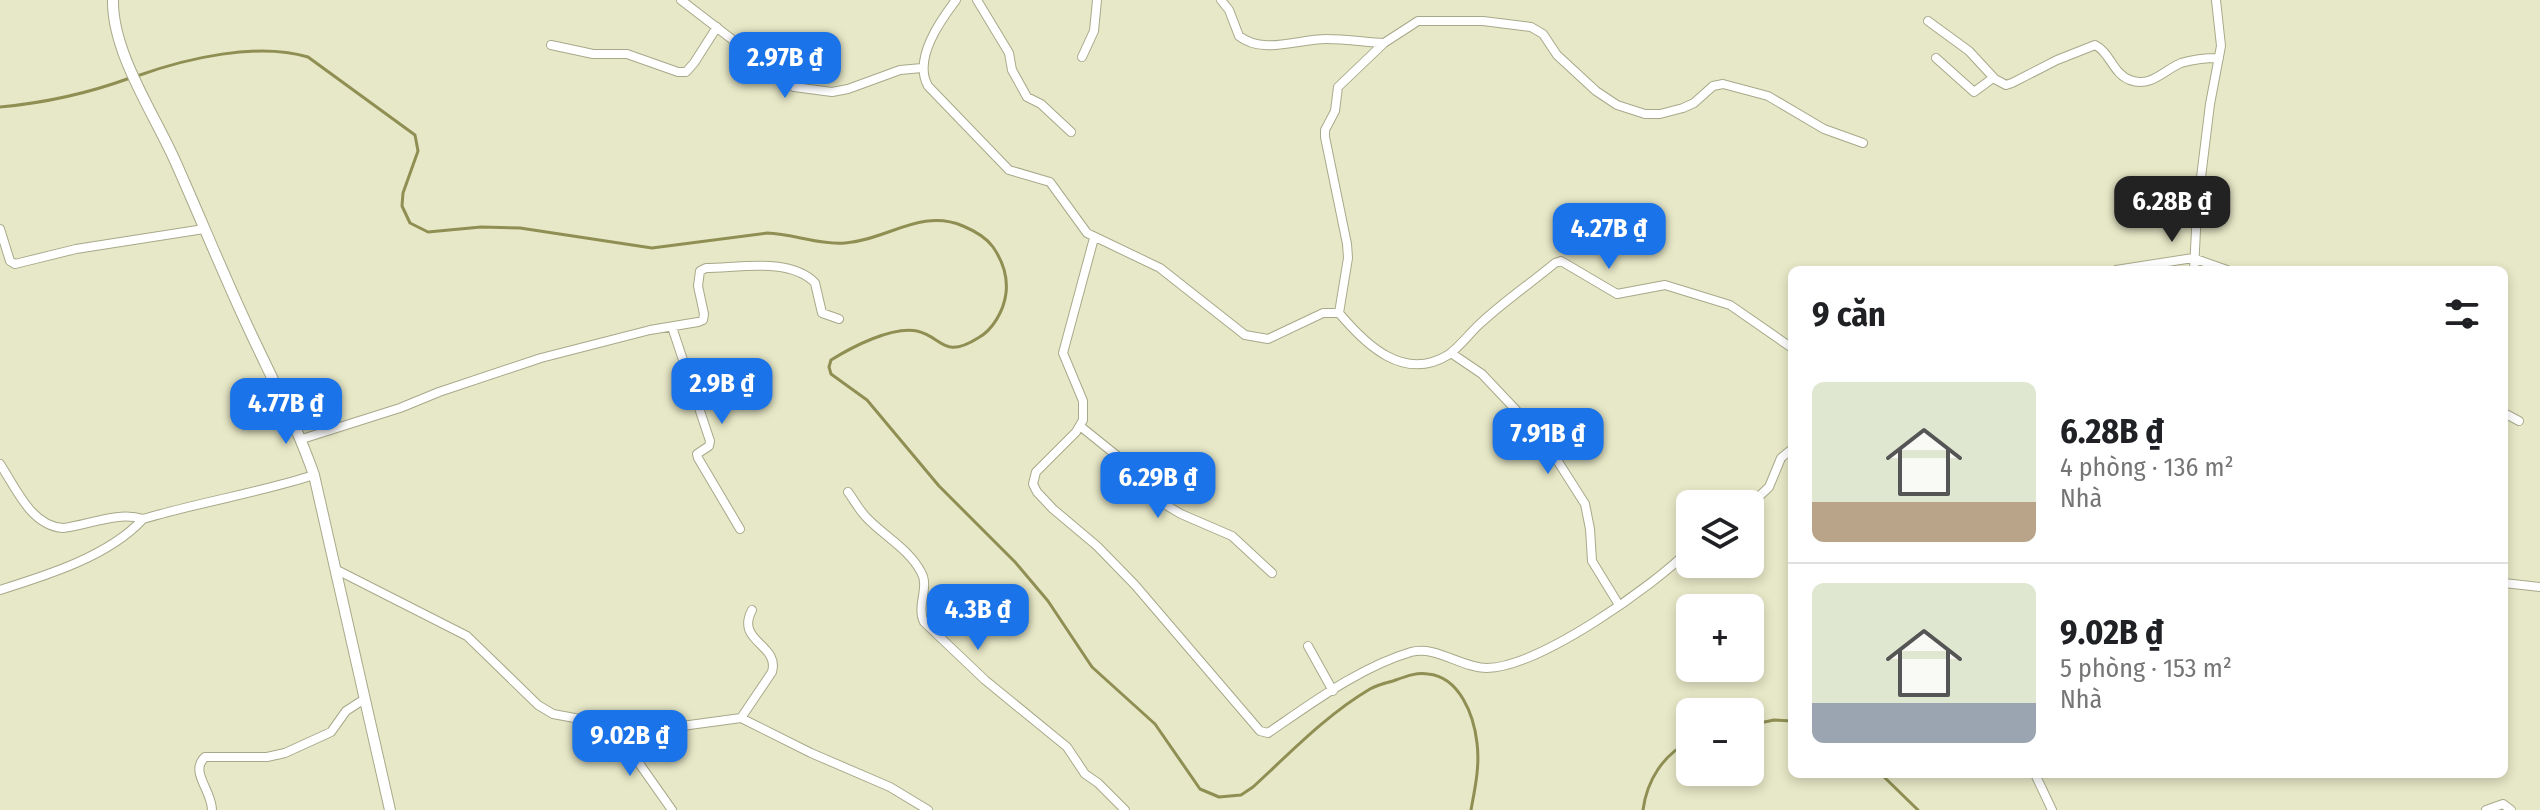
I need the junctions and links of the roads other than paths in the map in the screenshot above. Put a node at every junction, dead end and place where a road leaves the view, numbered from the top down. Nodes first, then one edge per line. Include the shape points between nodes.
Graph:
1 (113, 0) edge
2 (956, 0) edge
3 (977, 0) edge
4 (1097, 0) edge
5 (1221, 0) edge
6 (2216, 0) edge
7 (685, 1) edge
8 (1928, 21) dead end
9 (717, 27) junction
10 (1384, 43) junction
11 (551, 45) dead end
12 (1082, 57) dead end
13 (1936, 58) dead end
14 (2219, 58) junction
15 (922, 68) junction
16 (1994, 78) junction
17 (1071, 132) dead end
18 (1863, 143) dead end
19 (0, 229) edge
20 (204, 229) junction
21 (1094, 238) junction
22 (2193, 258) junction
23 (2142, 266) edge
24 (2194, 266) edge
25 (2216, 266) edge
26 (1339, 313) junction
27 (839, 319) dead end
28 (672, 327) junction
29 (1788, 345) edge
30 (1451, 353) junction
31 (2508, 415) edge
32 (2519, 421) dead end
33 (1080, 426) junction
34 (302, 439) junction
35 (1788, 452) edge
36 (0, 464) edge
37 (314, 475) junction
38 (848, 492) dead end
39 (1764, 492) edge
40 (143, 519) junction
41 (740, 529) dead end
42 (1676, 561) edge
43 (335, 569) junction
44 (1272, 573) dead end
45 (2508, 583) edge
46 (2540, 587) edge
47 (0, 590) edge
48 (1619, 605) junction
49 (752, 610) dead end
50 (1308, 646) dead end
51 (1333, 691) junction
52 (363, 700) junction
53 (741, 718) junction
54 (618, 726) junction
55 (2037, 778) edge
56 (212, 810) edge
57 (390, 810) edge
58 (672, 810) edge
59 (928, 810) edge
60 (1125, 810) edge
61 (2052, 810) edge
62 (2486, 810) edge
63 (2511, 810) edge

1 - 20 street via 116,31
2 - 15 street via 940,20
3 - 17 street via 1009,53 1027,97
4 - 12 street via 1094,31
5 - 10 street via 1239,36 1251,43
6 - 14 street
7 - 9 street
8 - 16 street via 1969,51
9 - 11 street via 686,72 627,54
9 - 15 street via 804,90 832,92
10 - 18 street via 1418,21 1531,27 1577,76 1617,105 1660,114 1694,103 1723,84 1768,96 1824,129
10 - 26 street via 1338,87 1335,111 1325,130 1347,244
13 - 16 street via 1974,92
14 - 16 street via 2186,62 2139,82 2125,78 2095,45 2006,85
14 - 22 street
15 - 21 street via 928,86 1006,167 1050,182
19 - 20 street via 15,264
20 - 34 street
21 - 26 street via 1160,268 1245,335 1268,339 1323,313
21 - 33 street via 1063,353 1083,401
22 - 23 street
22 - 24 street
22 - 25 street
26 - 30 street via 1358,335 1394,360 1421,365
27 - 28 street via 822,313 815,283 798,271 706,268 697,278 703,320
28 - 34 street via 529,362
28 - 41 street via 710,441 698,458
29 - 30 street via 1730,305 1665,285 1617,294 1561,261 1517,292
30 - 48 street via 1496,387 1557,460 1585,504 1591,557
31 - 32 street
33 - 44 street via 1131,467 1154,498 1232,536
33 - 51 street via 1036,472 1035,489 1125,574 1257,728 1268,733
34 - 37 street
35 - 39 street
36 - 40 street via 35,515 49,526
37 - 40 street
37 - 43 street
38 - 60 street via 865,517 920,570 924,622 1067,747 1085,774
40 - 47 street via 128,534 58,572
42 - 48 street
43 - 52 street
43 - 54 street via 467,636 545,710
45 - 46 street
48 - 51 street via 1555,645 1500,666 1467,666 1436,653 1413,652
49 - 53 street via 749,631 774,665
50 - 51 street
52 - 56 street via 346,711 331,732 285,753 205,757 198,770
52 - 57 street
53 - 54 street via 682,726
53 - 59 street
54 - 58 street
55 - 61 street
62 - 63 street via 2503,804

